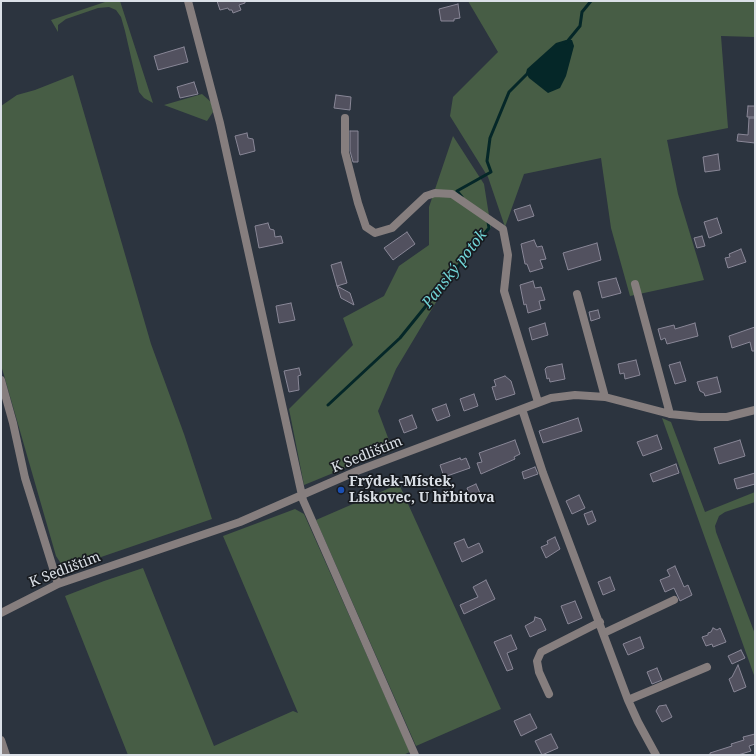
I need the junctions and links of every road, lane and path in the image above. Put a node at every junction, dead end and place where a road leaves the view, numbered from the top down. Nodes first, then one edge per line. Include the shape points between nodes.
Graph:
1 (188, 1) edge
2 (345, 118) dead end
3 (635, 284) dead end
4 (577, 294) dead end
5 (1, 380) edge
6 (605, 397) junction
7 (538, 402) junction
8 (522, 409) junction
9 (755, 410) edge
10 (670, 414) junction
11 (302, 496) junction
12 (58, 584) junction
13 (674, 600) dead end
14 (1, 613) edge
15 (600, 622) junction
16 (604, 633) junction
17 (707, 668) dead end
18 (549, 694) dead end
19 (628, 700) junction
20 (1, 740) edge
21 (6, 755) edge
22 (415, 755) edge
23 (656, 755) edge

1 - 11 street via 222,130
2 - 7 street via 345,152 366,227 375,233 392,228 426,196 435,193 452,194 502,229 508,255 504,291
3 - 10 street
4 - 6 street
5 - 12 street via 25,478
6 - 7 street, K Sedlištím via 564,396
6 - 10 street, K Sedlištím
7 - 8 street, K Sedlištím
8 - 11 street, K Sedlištím via 357,471
8 - 15 street via 543,473
9 - 10 street, K Sedlištím via 719,418
11 - 12 street, K Sedlištím via 234,524
11 - 22 street
12 - 14 street, K Sedlištím
13 - 16 street
15 - 16 street
15 - 18 street via 541,652 537,661 539,672
16 - 19 street
17 - 19 street
19 - 23 street
20 - 21 street

